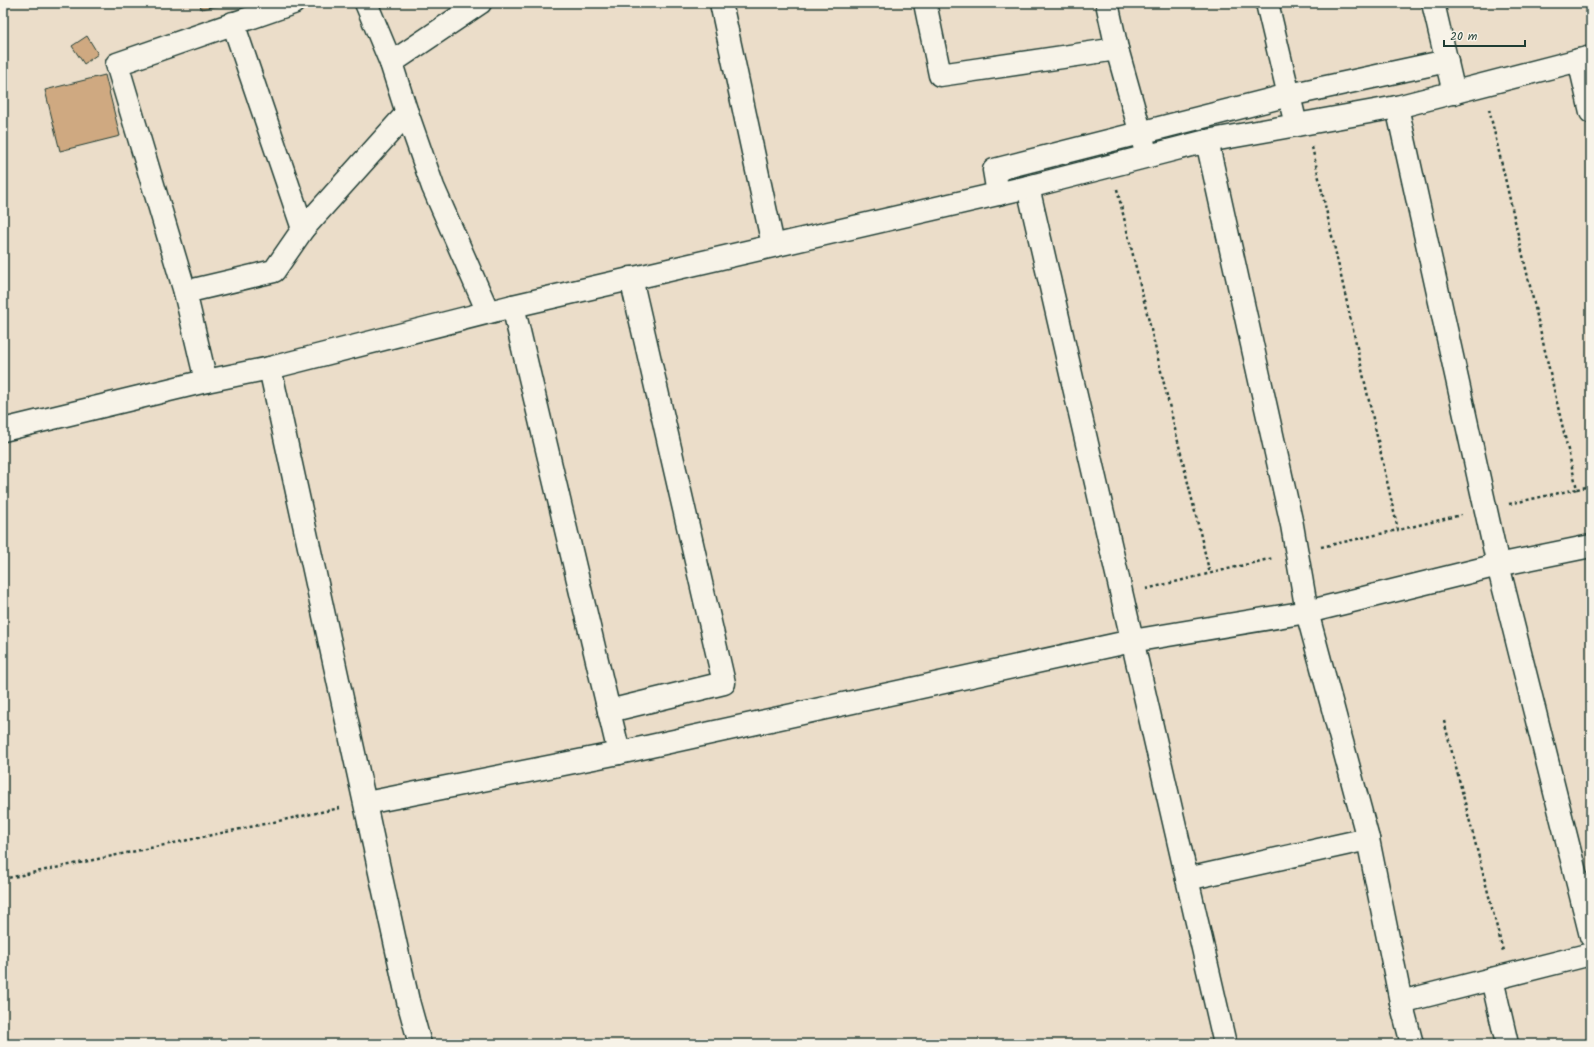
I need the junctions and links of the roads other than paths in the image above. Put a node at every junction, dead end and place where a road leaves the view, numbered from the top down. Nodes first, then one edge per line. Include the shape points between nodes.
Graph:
1 (293, 3) edge
2 (366, 3) edge
3 (480, 3) edge
4 (721, 3) edge
5 (924, 3) edge
6 (1107, 3) edge
7 (1266, 3) edge
8 (1433, 3) edge
9 (234, 23) junction
10 (1117, 49) junction
11 (1585, 58) edge
12 (1447, 61) junction
13 (391, 63) junction
14 (1454, 93) junction
15 (1289, 95) junction
16 (1397, 107) junction
17 (1591, 112) edge
18 (407, 113) junction
19 (1302, 124) junction
20 (1140, 132) junction
21 (1207, 141) junction
22 (1147, 157) junction
23 (1028, 187) junction
24 (998, 194) junction
25 (303, 229) junction
26 (773, 245) junction
27 (632, 278) junction
28 (185, 292) junction
29 (513, 306) junction
30 (488, 312) junction
31 (270, 368) junction
32 (206, 381) junction
33 (3, 430) edge
34 (1591, 546) edge
35 (1498, 565) junction
36 (1307, 612) junction
37 (1132, 641) junction
38 (609, 711) junction
39 (619, 753) junction
40 (366, 803) junction
41 (1368, 839) junction
42 (1187, 879) junction
43 (1591, 936) edge
44 (1591, 954) edge
45 (1500, 977) junction
46 (1401, 1002) junction
47 (420, 1044) edge
48 (1225, 1044) edge
49 (1412, 1044) edge
50 (1507, 1044) edge

1 - 9 street
2 - 13 street
3 - 13 street
4 - 26 street
5 - 10 street via 940,75
6 - 10 street
7 - 15 street
8 - 12 street
9 - 25 street
9 - 28 street via 117,64
10 - 20 street
11 - 14 street
11 - 17 street
12 - 14 street
12 - 15 street
13 - 18 street
14 - 16 street
15 - 19 street
15 - 20 street
16 - 19 street
16 - 35 street
18 - 25 street
18 - 30 street via 434,187
19 - 21 street
20 - 22 street
20 - 24 street via 994,170
21 - 22 street
21 - 36 street via 1292,525
22 - 23 street
23 - 24 street
23 - 37 street
24 - 26 street
25 - 28 street via 274,271
26 - 27 street
27 - 29 street
27 - 38 street via 724,683
28 - 32 street
29 - 30 street
29 - 38 street
30 - 31 street
31 - 32 street
31 - 40 street
32 - 33 street
34 - 35 street
35 - 36 street
35 - 43 street
36 - 37 street
36 - 41 street
37 - 39 street
37 - 42 street
38 - 39 street
39 - 40 street
40 - 47 street via 408,1001
41 - 42 street
41 - 46 street
42 - 48 street
44 - 45 street
45 - 46 street
45 - 50 street
46 - 49 street

